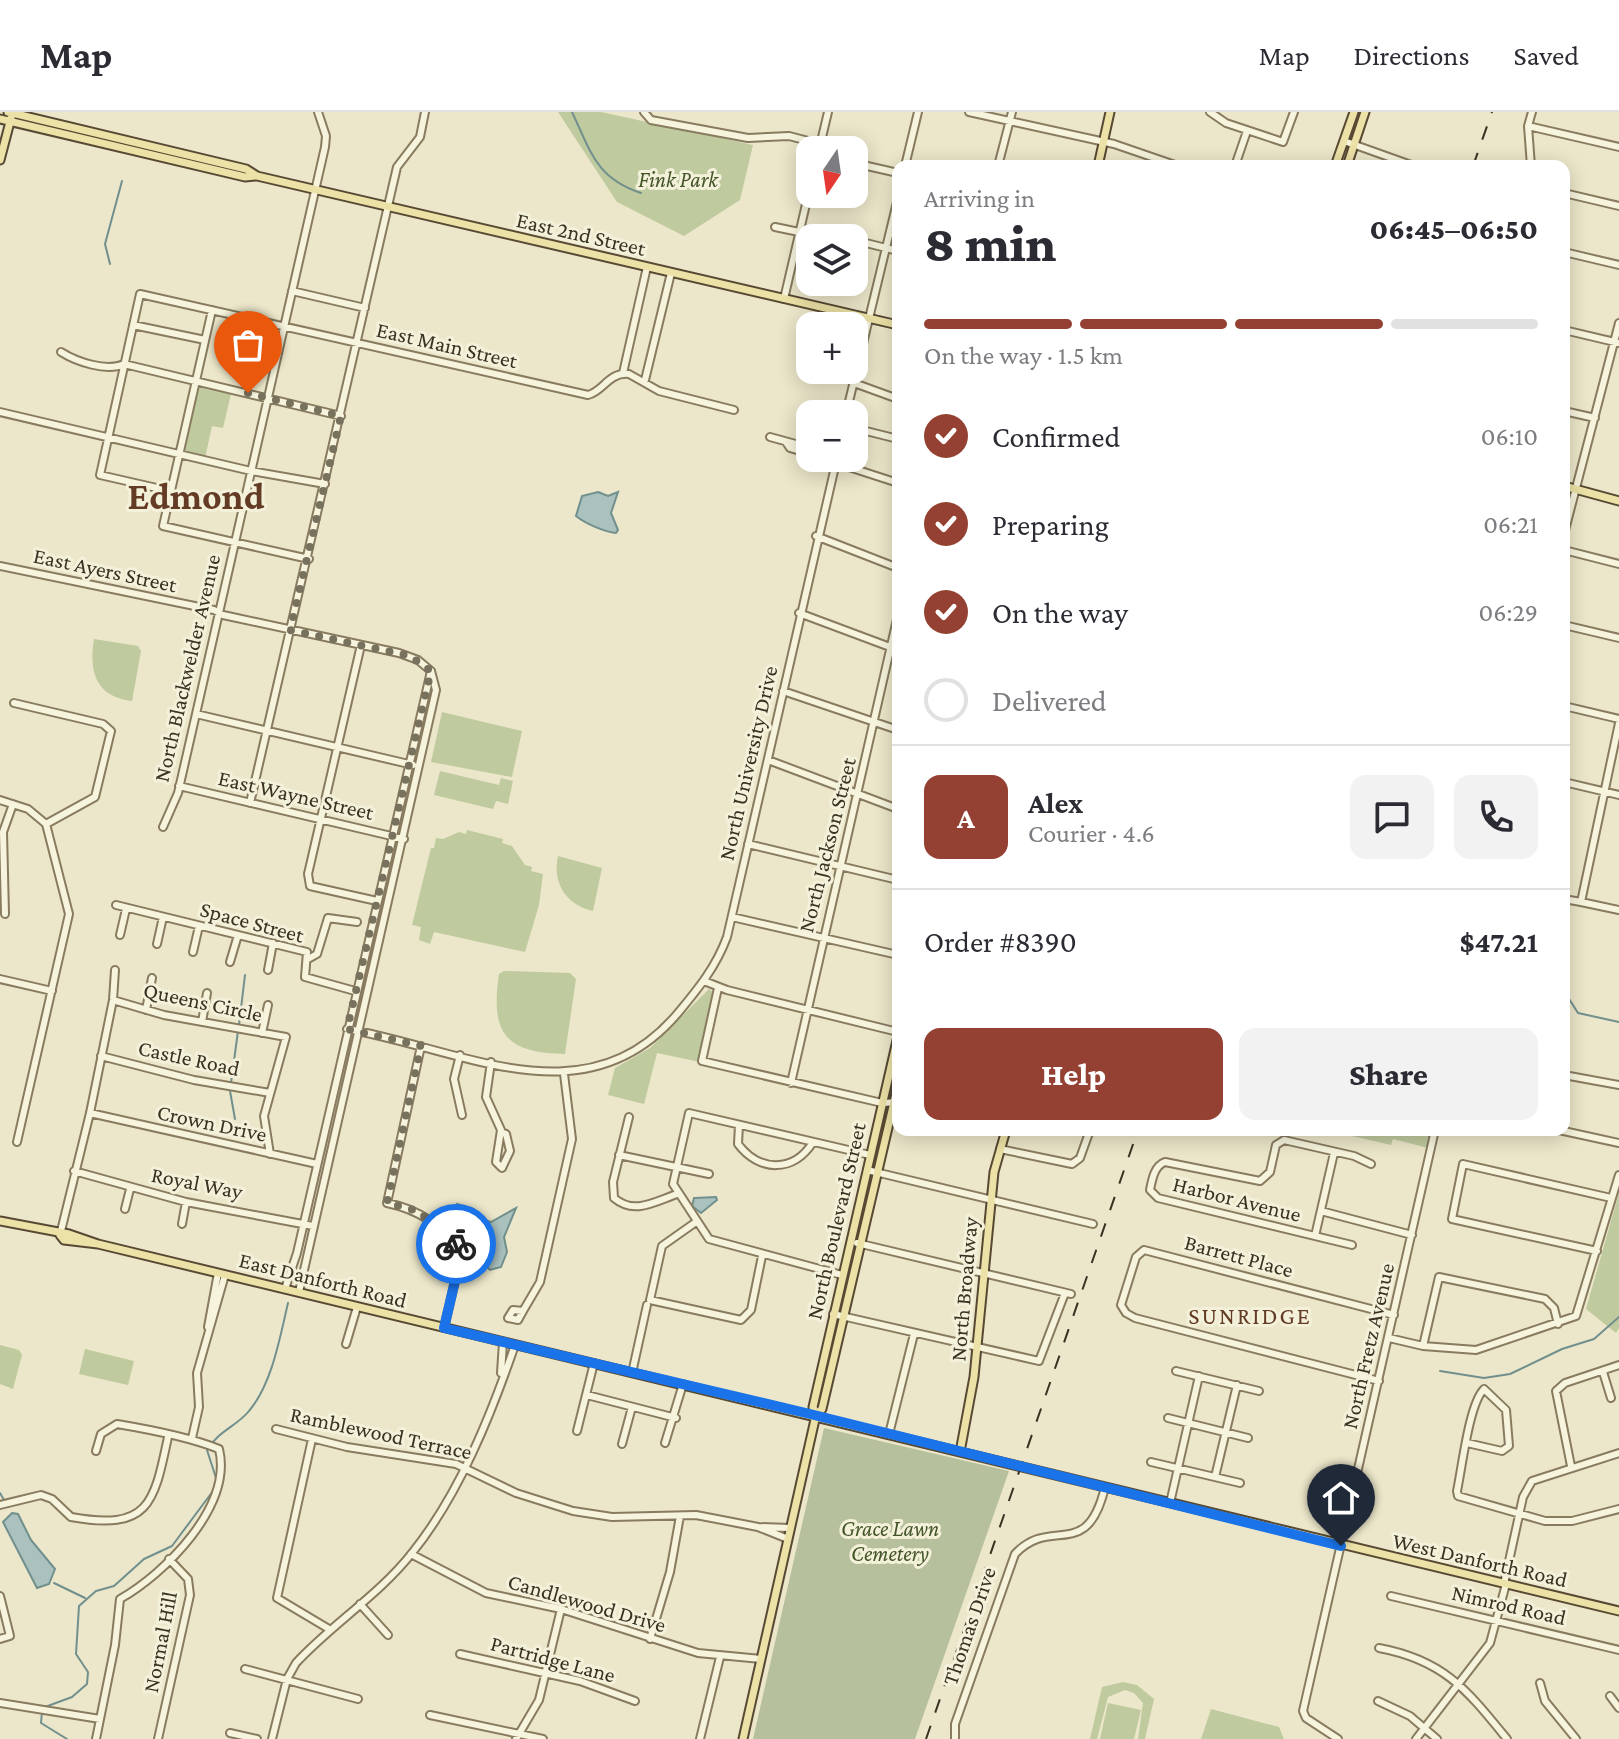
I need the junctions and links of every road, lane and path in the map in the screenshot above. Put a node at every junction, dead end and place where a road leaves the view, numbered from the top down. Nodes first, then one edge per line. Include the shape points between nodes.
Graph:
1 (318, 112) edge
2 (425, 112) edge
3 (644, 112) edge
4 (828, 112) edge
5 (918, 112) edge
6 (969, 112) edge
7 (1012, 112) edge
8 (1110, 112) edge
9 (1210, 112) edge
10 (1294, 112) edge
11 (1354, 112) edge
12 (1365, 112) edge
13 (1532, 112) edge
14 (6, 117) edge
15 (1010, 122) junction
16 (1528, 126) junction
17 (1247, 131) junction
18 (822, 136) edge
19 (111, 137) junction
20 (796, 139) edge
21 (1344, 141) junction
22 (98, 143) junction
23 (1103, 143) junction
24 (1354, 145) junction
25 (1619, 147) edge
26 (0, 160) edge
27 (906, 160) edge
28 (1000, 160) edge
29 (1099, 160) edge
30 (1158, 160) edge
31 (1237, 160) edge
32 (1337, 160) edge
33 (1349, 160) edge
34 (1397, 160) edge
35 (1531, 160) edge
36 (225, 165) junction
37 (199, 166) junction
38 (868, 166) edge
39 (892, 172) edge
40 (257, 176) junction
41 (315, 190) junction
42 (1570, 194) edge
43 (1619, 206) edge
44 (388, 207) junction
45 (892, 223) edge
46 (775, 227) dead end
47 (796, 230) edge
48 (868, 244) edge
49 (796, 247) edge
50 (886, 248) junction
51 (892, 250) edge
52 (1570, 253) edge
53 (1619, 265) edge
54 (647, 267) junction
55 (671, 273) junction
56 (292, 291) junction
57 (784, 299) junction
58 (365, 308) junction
59 (212, 310) junction
60 (869, 319) junction
61 (868, 323) edge
62 (1619, 323) edge
63 (892, 324) edge
64 (133, 325) junction
65 (284, 327) junction
66 (1570, 331) edge
67 (205, 340) junction
68 (1617, 342) edge
69 (357, 343) junction
70 (61, 352) dead end
71 (124, 364) junction
72 (623, 373) junction
73 (196, 380) junction
74 (645, 380) junction
75 (857, 384) edge
76 (268, 397) junction
77 (892, 397) edge
78 (734, 410) dead end
79 (0, 412) edge
80 (1570, 412) edge
81 (341, 416) junction
82 (1595, 418) junction
83 (868, 432) edge
84 (108, 436) junction
85 (770, 437) dead end
86 (892, 438) edge
87 (796, 449) edge
88 (179, 455) junction
89 (251, 471) junction
90 (832, 472) edge
91 (868, 472) edge
92 (892, 481) edge
93 (325, 484) junction
94 (1570, 489) edge
95 (170, 491) junction
96 (1574, 491) junction
97 (1570, 492) edge
98 (1619, 501) edge
99 (1570, 508) edge
100 (816, 536) junction
101 (234, 543) junction
102 (1570, 552) edge
103 (309, 559) junction
104 (1619, 564) edge
105 (0, 566) edge
106 (892, 566) edge
107 (218, 613) junction
108 (799, 613) junction
109 (1570, 626) edge
110 (290, 630) junction
111 (1619, 638) edge
112 (361, 645) junction
113 (892, 647) edge
114 (892, 655) edge
115 (431, 671) junction
116 (783, 691) junction
117 (14, 703) dead end
118 (1570, 708) edge
119 (196, 714) junction
120 (873, 721) junction
121 (1619, 721) edge
122 (892, 728) edge
123 (268, 730) junction
124 (338, 748) junction
125 (768, 760) junction
126 (409, 764) junction
127 (420, 766) junction
128 (1570, 784) edge
129 (179, 786) junction
130 (1603, 792) junction
131 (856, 794) junction
132 (1619, 795) edge
133 (0, 800) edge
134 (250, 803) junction
135 (13, 804) junction
136 (892, 807) edge
137 (322, 820) junction
138 (46, 824) junction
139 (163, 827) dead end
140 (392, 837) junction
141 (404, 839) junction
142 (748, 844) junction
143 (838, 865) junction
144 (892, 878) edge
145 (1570, 900) edge
146 (377, 901) junction
147 (1581, 902) junction
148 (116, 905) dead end
149 (126, 909) junction
150 (1619, 910) edge
151 (5, 914) dead end
152 (163, 917) junction
153 (732, 917) junction
154 (357, 922) dead end
155 (199, 926) junction
156 (120, 935) dead end
157 (238, 935) junction
158 (823, 938) junction
159 (273, 943) junction
160 (157, 944) dead end
161 (193, 952) dead end
162 (892, 954) edge
163 (308, 959) junction
164 (230, 962) dead end
165 (115, 970) dead end
166 (268, 970) dead end
167 (152, 978) dead end
168 (0, 979) edge
169 (704, 981) junction
170 (718, 988) junction
171 (52, 991) junction
172 (355, 991) junction
173 (207, 993) dead end
174 (113, 1000) junction
175 (268, 1005) dead end
176 (146, 1010) junction
177 (806, 1010) junction
178 (202, 1022) junction
179 (347, 1029) junction
180 (357, 1031) junction
181 (892, 1032) edge
182 (262, 1033) junction
183 (421, 1046) junction
184 (460, 1055) junction
185 (101, 1056) junction
186 (892, 1060) edge
187 (491, 1062) junction
188 (564, 1074) junction
189 (1570, 1076) edge
190 (791, 1083) junction
191 (1619, 1085) edge
192 (270, 1093) junction
193 (892, 1102) edge
194 (882, 1103) junction
195 (90, 1113) junction
196 (462, 1115) dead end
197 (892, 1116) edge
198 (629, 1117) dead end
199 (739, 1125) junction
200 (501, 1132) junction
201 (1570, 1132) edge
202 (1004, 1136) edge
203 (1088, 1136) edge
204 (1434, 1136) edge
205 (17, 1142) dead end
206 (813, 1142) junction
207 (1619, 1143) edge
208 (1000, 1149) junction
209 (882, 1151) junction
210 (1334, 1153) junction
211 (270, 1154) junction
212 (619, 1155) junction
213 (870, 1155) junction
214 (317, 1164) junction
215 (1371, 1164) dead end
216 (327, 1167) junction
217 (675, 1168) junction
218 (867, 1170) junction
219 (74, 1171) junction
220 (877, 1173) junction
221 (709, 1174) dead end
222 (1619, 1175) edge
223 (130, 1189) junction
224 (677, 1194) junction
225 (1611, 1198) junction
226 (990, 1199) junction
227 (186, 1202) junction
228 (125, 1209) dead end
229 (1321, 1211) junction
230 (0, 1221) edge
231 (696, 1222) junction
232 (182, 1224) dead end
233 (303, 1224) junction
234 (1093, 1224) dead end
235 (313, 1226) junction
236 (60, 1235) junction
237 (1412, 1235) junction
238 (1315, 1236) junction
239 (850, 1242) junction
240 (861, 1244) junction
241 (1352, 1245) dead end
242 (1597, 1251) junction
243 (762, 1256) junction
244 (855, 1270) junction
245 (222, 1274) junction
246 (984, 1274) junction
247 (842, 1275) junction
248 (285, 1289) junction
249 (299, 1292) junction
250 (648, 1302) junction
251 (357, 1307) junction
252 (523, 1311) dead end
253 (833, 1314) junction
254 (1394, 1315) junction
255 (845, 1316) junction
256 (1558, 1324) junction
257 (444, 1328) junction
258 (914, 1334) junction
259 (1389, 1338) junction
260 (503, 1342) junction
261 (346, 1344) dead end
262 (515, 1345) junction
263 (1423, 1346) junction
264 (976, 1348) junction
265 (594, 1363) junction
266 (1619, 1365) edge
267 (1176, 1371) dead end
268 (1603, 1372) junction
269 (632, 1373) junction
270 (1199, 1376) junction
271 (501, 1377) junction
272 (1379, 1381) junction
273 (683, 1384) junction
274 (1237, 1385) junction
275 (1259, 1391) dead end
276 (587, 1395) junction
277 (1611, 1398) dead end
278 (632, 1407) junction
279 (816, 1415) junction
280 (676, 1418) junction
281 (1168, 1418) dead end
282 (1188, 1423) junction
283 (276, 1429) dead end
284 (577, 1431) dead end
285 (1226, 1432) junction
286 (889, 1434) junction
287 (168, 1437) junction
288 (192, 1438) junction
289 (1248, 1438) dead end
290 (312, 1439) junction
291 (665, 1443) dead end
292 (1467, 1443) junction
293 (622, 1444) dead end
294 (96, 1451) dead end
295 (960, 1452) junction
296 (1619, 1453) edge
297 (1151, 1462) dead end
298 (1571, 1466) junction
299 (466, 1468) junction
300 (1178, 1469) junction
301 (1215, 1477) junction
302 (1240, 1483) dead end
303 (1105, 1487) junction
304 (1170, 1503) junction
305 (0, 1505) edge
306 (1619, 1509) edge
307 (1520, 1515) junction
308 (680, 1516) junction
309 (758, 1527) junction
310 (790, 1528) junction
311 (788, 1539) junction
312 (1341, 1546) junction
313 (411, 1554) junction
314 (169, 1559) junction
315 (1505, 1584) junction
316 (0, 1596) edge
317 (1391, 1596) dead end
318 (360, 1604) junction
319 (561, 1609) junction
320 (1619, 1611) edge
321 (1498, 1620) junction
322 (329, 1629) junction
323 (388, 1635) dead end
324 (0, 1639) edge
325 (650, 1639) junction
326 (1379, 1648) dead end
327 (1619, 1650) edge
328 (460, 1654) dead end
329 (720, 1657) junction
330 (761, 1659) junction
331 (245, 1669) dead end
332 (546, 1673) junction
333 (287, 1679) junction
334 (1540, 1683) dead end
335 (1458, 1685) junction
336 (1610, 1696) dead end
337 (358, 1699) dead end
338 (635, 1701) dead end
339 (1378, 1701) dead end
340 (0, 1703) edge
341 (1619, 1708) edge
342 (430, 1715) dead end
343 (100, 1719) junction
344 (1425, 1727) junction
345 (230, 1733) dead end
346 (518, 1737) edge
347 (96, 1739) edge
348 (158, 1739) edge
349 (257, 1739) edge
350 (272, 1739) edge
351 (543, 1739) edge
352 (700, 1739) edge
353 (743, 1739) edge
354 (955, 1739) edge
355 (1338, 1739) edge
356 (1416, 1739) edge
357 (1437, 1739) edge
358 (1507, 1739) edge
359 (1576, 1739) edge

1 - 41 street, North Blackwelder Avenue via 326,136
2 - 44 street via 420,137 397,167
3 - 20 street via 651,120 735,136
4 - 18 street
5 - 27 street
6 - 15 street
7 - 15 street
8 - 23 main road
9 - 17 street
10 - 17 street via 1283,142
11 - 21 main road
12 - 24 main road
13 - 16 street
14 - 19 main road, East 2nd Street
14 - 22 main road, East 2nd Street
14 - 26 main road
15 - 23 street
15 - 28 street
16 - 25 street
16 - 35 street
17 - 31 street
19 - 22 main road
19 - 36 main road, East 2nd Street
21 - 24 street
21 - 32 main road
22 - 37 main road, East 2nd Street
23 - 29 main road
23 - 30 street
24 - 33 main road
24 - 34 street
36 - 37 main road
36 - 40 main road, East 2nd Street
37 - 40 main road, East 2nd Street
38 - 39 street
40 - 41 main road, East 2nd Street
41 - 44 main road, East 2nd Street
41 - 56 street, North Blackwelder Avenue
42 - 43 street
44 - 54 main road, East 2nd Street
44 - 58 street
45 - 50 street
46 - 47 street
48 - 50 street
49 - 57 street
50 - 51 street
50 - 60 street
52 - 53 street
54 - 55 main road, East 2nd Street
54 - 72 street
55 - 57 main road, East 2nd Street
55 - 74 street
56 - 58 street
56 - 65 street, North Blackwelder Avenue
57 - 60 main road, East 2nd Street
58 - 69 street
59 - 64 street, East Main Street via 140,294
59 - 65 street, East Main Street
59 - 67 street
60 - 61 street
60 - 63 main road, East 2nd Street
62 - 68 street
64 - 67 street
64 - 71 street
65 - 69 street, East Main Street
65 - 76 street, North Blackwelder Avenue
66 - 68 street
67 - 73 street
68 - 82 street
69 - 72 street, East Main Street via 588,395
69 - 81 street
70 - 71 street via 103,366
71 - 73 street
71 - 84 street
72 - 74 street
73 - 76 street
73 - 88 street
74 - 78 street via 659,391
75 - 77 street
76 - 81 street
76 - 89 street, North Blackwelder Avenue
79 - 84 street
80 - 82 street
81 - 93 street
82 - 96 street
83 - 86 street
84 - 88 street
84 - 95 street via 100,475
85 - 87 street
88 - 89 street
88 - 95 street
89 - 93 street
89 - 101 street, North Blackwelder Avenue
90 - 100 street, North University Drive
91 - 92 street
93 - 103 street
94 - 96 main road
95 - 101 street via 163,526
96 - 97 main road
96 - 98 main road
96 - 99 street
100 - 106 street
100 - 108 street, North University Drive
101 - 103 street
101 - 107 street, North Blackwelder Avenue
102 - 104 street
103 - 110 street
105 - 107 street, East Ayers Street
107 - 110 street, East Ayers Street
107 - 119 street, North Blackwelder Avenue
108 - 113 street
108 - 116 street, North University Drive
109 - 111 street
110 - 112 street, East Ayers Street
110 - 123 street
112 - 115 street, East Ayers Street via 410,656
112 - 124 street
114 - 120 street, North Jackson Street
115 - 126 street
115 - 127 street via 436,690
116 - 120 street
116 - 125 street, North University Drive
117 - 138 street via 103,724 111,731 93,801
118 - 121 street
119 - 123 street
119 - 129 street, North Blackwelder Avenue
120 - 122 street
120 - 131 street, North Jackson Street
121 - 130 street
123 - 124 street
123 - 134 street
124 - 126 street
124 - 137 street
125 - 131 street
125 - 142 street, North University Drive
126 - 127 street
126 - 140 street
127 - 141 street
128 - 130 street
129 - 134 street, East Wayne Street
129 - 139 street, North Blackwelder Avenue
130 - 132 street
130 - 147 street
131 - 136 street
131 - 143 street, North Jackson Street
133 - 135 street
134 - 137 street, East Wayne Street
135 - 138 street
135 - 151 street via 3,832
137 - 140 street, East Wayne Street
137 - 146 street via 308,874 310,886
138 - 171 street via 69,914
140 - 141 street, East Wayne Street
140 - 146 street
141 - 180 street
142 - 143 street
142 - 153 street, North University Drive
143 - 144 street
143 - 158 street, North Jackson Street
145 - 147 street
146 - 172 street
147 - 150 street
148 - 149 street, Space Street
149 - 152 street, Space Street
149 - 156 street
152 - 155 street, Space Street
152 - 160 street
153 - 158 street
153 - 169 street, North University Drive via 723,949
154 - 163 street via 328,918 317,954
155 - 157 street, Space Street
155 - 161 street
157 - 159 street, Space Street
157 - 164 street
158 - 162 street
158 - 177 street, North Jackson Street
159 - 163 street, Space Street via 307,952
159 - 166 street
163 - 172 street, Space Street via 308,979
165 - 174 street
167 - 176 street
168 - 171 street
169 - 170 street
169 - 188 street, North University Drive via 644,1046 606,1066
170 - 177 street
170 - 190 street via 702,1061
171 - 205 street
172 - 179 street
173 - 178 street
174 - 176 street, Queens Circle
174 - 185 street
175 - 182 street
176 - 178 street, Queens Circle
177 - 181 street
177 - 190 street, North Jackson Street
178 - 182 street, Queens Circle
179 - 180 street
179 - 214 street
180 - 183 street
180 - 216 street
182 - 192 street, Queens Circle via 286,1037
183 - 184 street
183 - 257 street via 387,1203 418,1211 462,1251
184 - 187 street
184 - 196 street via 454,1079
185 - 192 street, Castle Road
185 - 195 street
186 - 194 main road, North Boulevard Street
187 - 188 street
187 - 200 street via 486,1097
188 - 252 street via 572,1139 540,1282
189 - 191 street
190 - 194 street
192 - 211 street via 264,1116
193 - 194 street
194 - 213 main road, North Boulevard Street
195 - 211 street, Crown Drive
195 - 219 street
197 - 209 main road, North Boulevard Street
198 - 212 street
199 - 206 street
199 - 206 street via 738,1144 753,1161 790,1164
199 - 217 street via 689,1113
200 - 200 street via 496,1162 502,1168 510,1146
201 - 207 street
202 - 208 main road, North Broadway
203 - 208 street via 1080,1158 1072,1164
204 - 237 street, North Fretz Avenue
206 - 213 street
208 - 226 main road, North Broadway
209 - 213 main road
209 - 220 main road, North Boulevard Street
210 - 215 street, Harbor Avenue
210 - 229 street
210 - 238 street, Harbor Avenue via 1284,1140 1276,1145 1270,1172 1260,1181 1165,1162 1151,1184 1158,1198
211 - 214 street, Crown Drive
212 - 217 street
212 - 224 street via 614,1198 624,1207 645,1206
213 - 218 main road, North Boulevard Street
214 - 216 street, Crown Drive
214 - 233 street
216 - 235 street
217 - 221 street
217 - 224 street
218 - 220 street
218 - 239 main road, North Boulevard Street
219 - 223 street, Royal Way
219 - 236 street
220 - 226 street
220 - 240 main road, North Boulevard Street
222 - 225 street
223 - 227 street, Royal Way
223 - 228 street
224 - 231 street
225 - 242 street
225 - 242 street via 1463,1164 1452,1219
226 - 234 street
226 - 246 main road, North Broadway
227 - 232 street
227 - 233 street, Royal Way
229 - 237 street
229 - 238 street
230 - 236 main road, East Danforth Road
231 - 243 street via 709,1239
231 - 250 street via 662,1246
233 - 235 street, Royal Way
233 - 248 street
235 - 249 street
236 - 245 main road, East Danforth Road
237 - 254 street, North Fretz Avenue
238 - 241 street, Harbor Avenue
239 - 240 street
239 - 247 main road, North Boulevard Street
240 - 244 main road, North Boulevard Street
240 - 246 street
242 - 256 street via 1580,1312
243 - 247 street
243 - 250 street via 751,1310 741,1320
244 - 247 main road
244 - 255 main road, North Boulevard Street
245 - 248 main road, East Danforth Road
245 - 288 street via 197,1373 199,1407
246 - 264 main road, North Broadway
246 - 264 street via 1068,1294 1039,1361
247 - 253 main road, North Boulevard Street
248 - 249 main road, East Danforth Road
249 - 251 main road, East Danforth Road
250 - 269 street
251 - 257 main road, East Danforth Road
251 - 261 street
253 - 255 street
253 - 279 main road, North Boulevard Street via 813,1407
254 - 259 street, North Fretz Avenue
254 - 272 street, Barrett Place via 1144,1250 1136,1257 1121,1305 1126,1313
255 - 258 street
255 - 279 main road, North Boulevard Street via 822,1409
256 - 263 street via 1467,1351
256 - 263 street via 1545,1299 1439,1277
257 - 260 main road, East Danforth Road
258 - 264 street
258 - 286 street
259 - 263 street
259 - 272 street, North Fretz Avenue
260 - 262 main road, East Danforth Road
260 - 271 street
262 - 265 main road, East Danforth Road
262 - 271 street
264 - 295 main road, North Broadway
265 - 269 main road, East Danforth Road
265 - 276 street
266 - 268 street
267 - 270 street
268 - 277 street
268 - 298 street via 1565,1383 1556,1391
269 - 273 main road, East Danforth Road
270 - 274 street
270 - 282 street
271 - 299 street
272 - 312 street, North Fretz Avenue
273 - 279 main road, East Danforth Road
273 - 280 street
274 - 275 street
274 - 285 street
276 - 278 street
276 - 284 street
278 - 280 street
278 - 293 street
279 - 286 main road, East Danforth Road
279 - 310 main road, North Boulevard Street
280 - 291 street
281 - 282 street
282 - 285 street
282 - 300 street
283 - 290 street, Ramblewood Terrace
285 - 289 street
285 - 301 street
286 - 295 main road, East Danforth Road
287 - 288 street
287 - 294 street via 117,1424 101,1434
287 - 305 street via 151,1502 139,1515 71,1517 41,1495
288 - 314 street via 219,1449 217,1485 206,1516
290 - 299 street, Ramblewood Terrace
290 - 322 street via 277,1598
292 - 292 street via 1502,1451 1509,1446 1506,1410 1484,1389
292 - 307 street via 1458,1496
295 - 303 main road, West Danforth Road
296 - 298 street
297 - 300 street
298 - 307 street via 1532,1481
299 - 308 street, Ramblewood Terrace via 516,1493 573,1511 612,1517
299 - 313 street
300 - 301 street
300 - 304 street
301 - 302 street
303 - 304 main road, West Danforth Road
303 - 354 street, Thomas Drive via 1101,1507 1084,1529 1070,1536 1038,1538 1015,1554 955,1724
304 - 312 main road, West Danforth Road
306 - 307 street via 1559,1522
307 - 315 street
308 - 309 street, Ramblewood Terrace
308 - 325 street
309 - 310 street, Ramblewood Terrace
309 - 311 street, Ramblewood Terrace
310 - 311 main road, North Boulevard Street
311 - 330 main road, North Boulevard Street
312 - 315 main road, West Danforth Road
312 - 355 street, North Fretz Avenue via 1303,1711
313 - 318 street
313 - 319 street, Candlewood Drive via 472,1588
314 - 343 street via 148,1583 120,1599
314 - 348 street, Normal Hill via 191,1586
315 - 320 main road, West Danforth Road
315 - 321 street
316 - 324 street via 10,1636
317 - 321 street, Nimrod Road
318 - 322 street
318 - 323 street
319 - 325 street, Candlewood Drive
319 - 332 street
321 - 327 street, Nimrod Road
321 - 335 street via 1490,1643
322 - 333 street
325 - 329 street, Candlewood Drive
326 - 335 street via 1421,1657
328 - 332 street, Partridge Lane
329 - 330 street, Candlewood Drive
329 - 352 street
330 - 353 main road, North Boulevard Street
331 - 333 street
332 - 338 street, Partridge Lane
332 - 346 street via 539,1700
333 - 337 street
333 - 350 street
334 - 359 street via 1545,1701
335 - 344 street
335 - 358 street
336 - 341 street
339 - 344 street
340 - 343 street
342 - 346 street
343 - 347 street
344 - 356 street
344 - 357 street
345 - 349 street
346 - 351 street

